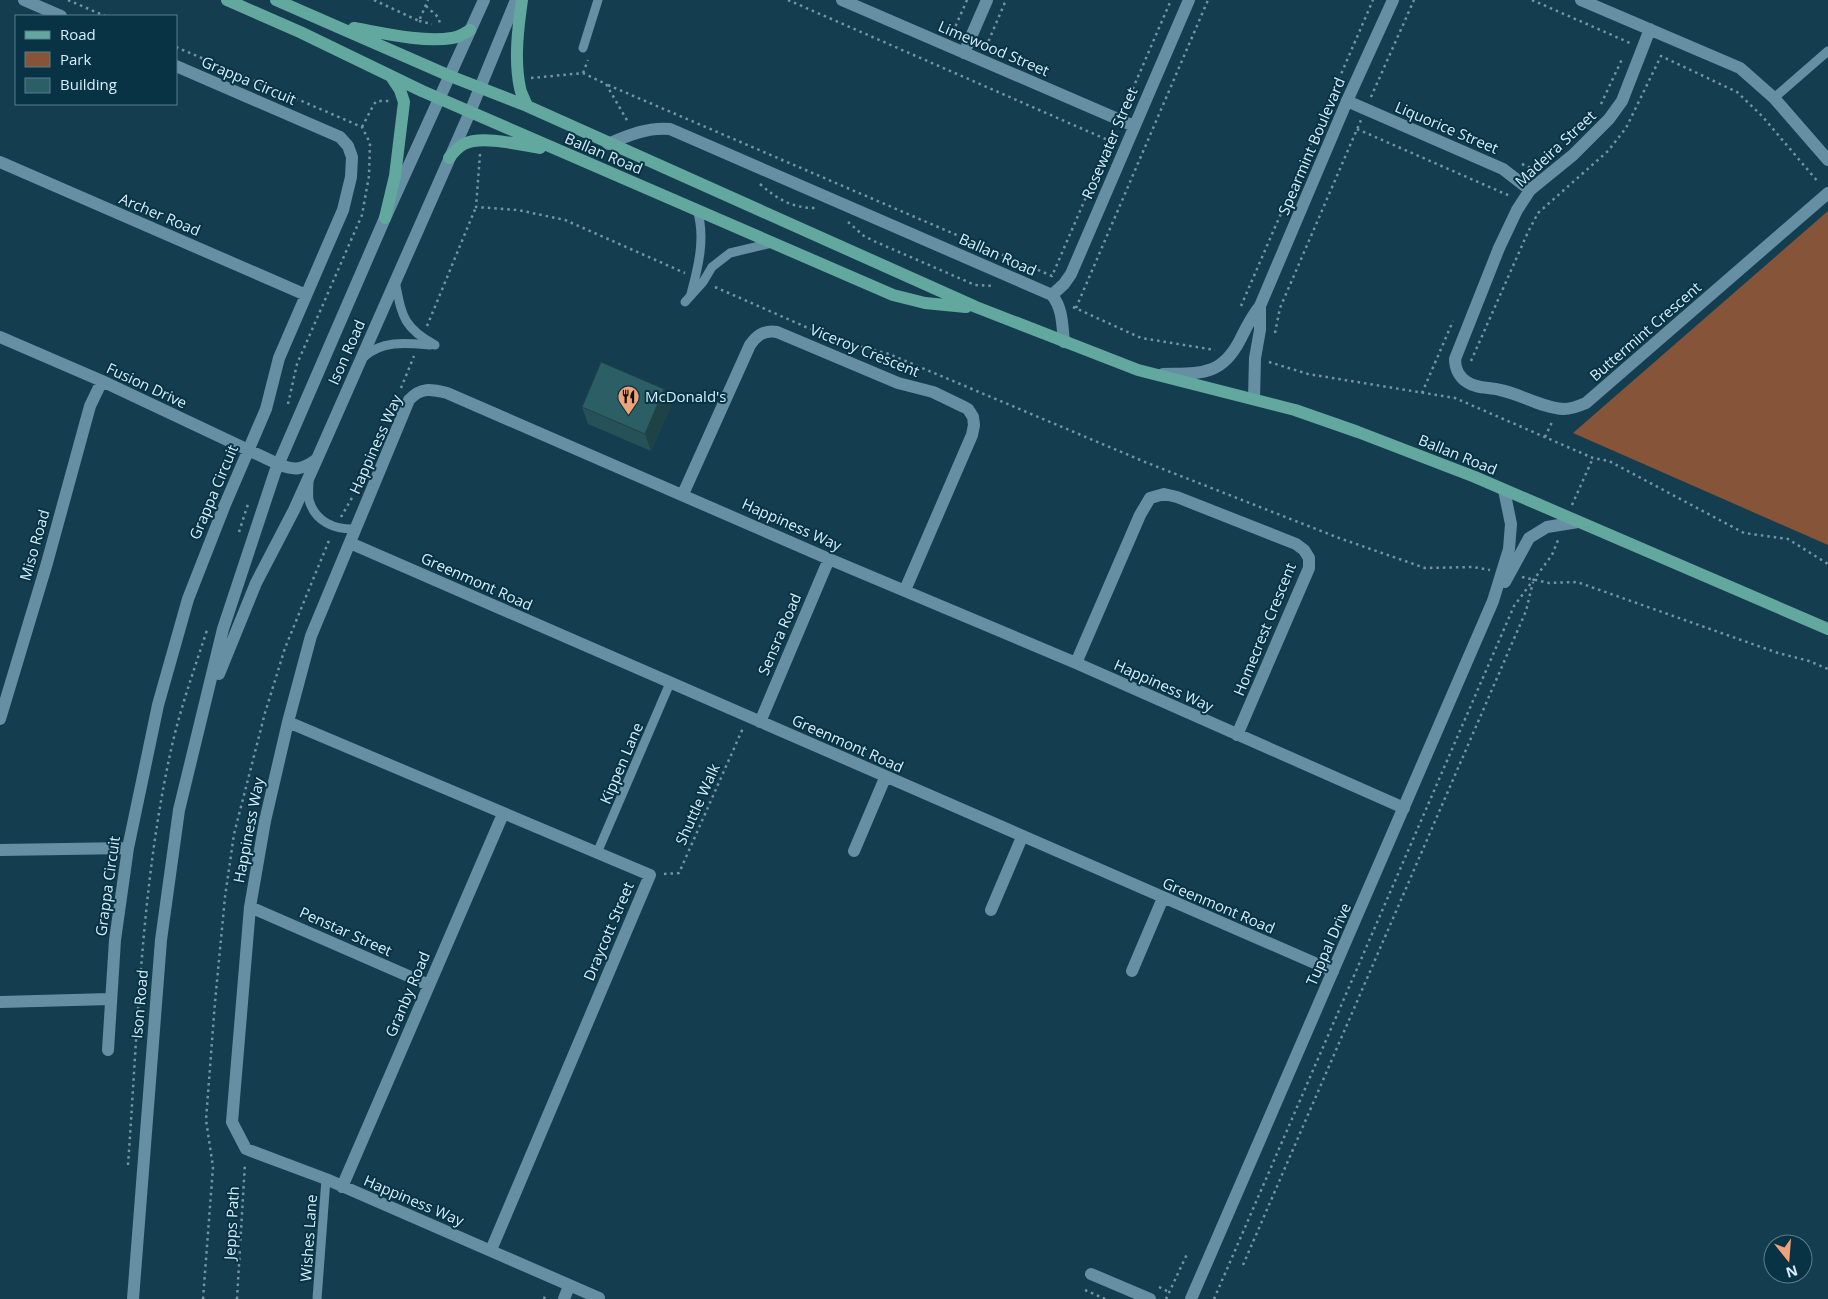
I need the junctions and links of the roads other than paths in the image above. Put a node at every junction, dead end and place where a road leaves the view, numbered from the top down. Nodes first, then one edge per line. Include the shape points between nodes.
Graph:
1 (24, 0) edge
2 (227, 0) edge
3 (276, 0) edge
4 (484, 0) edge
5 (516, 0) edge
6 (522, 0) edge
7 (598, 0) edge
8 (842, 0) edge
9 (987, 0) edge
10 (1189, 0) edge
11 (1393, 0) edge
12 (1581, 0) edge
13 (1607, 5) edge
14 (59, 15) edge
15 (334, 25) junction
16 (1650, 29) junction
17 (470, 30) junction
18 (583, 48) dead end
19 (1828, 51) edge
20 (964, 53) junction
21 (178, 67) edge
22 (450, 76) junction
23 (392, 78) junction
24 (480, 87) junction
25 (1774, 98) junction
26 (440, 99) junction
27 (1347, 101) junction
28 (528, 106) junction
29 (470, 112) junction
30 (1134, 126) junction
31 (608, 144) junction
32 (562, 152) junction
33 (449, 158) junction
34 (1828, 160) edge
35 (0, 162) edge
36 (1530, 190) junction
37 (1828, 193) edge
38 (697, 210) junction
39 (385, 218) junction
40 (772, 243) junction
41 (395, 280) junction
42 (699, 280) junction
43 (306, 295) junction
44 (1052, 295) junction
45 (685, 302) dead end
46 (1260, 306) junction
47 (976, 307) junction
48 (0, 337) edge
49 (1064, 342) junction
50 (360, 360) junction
51 (1158, 374) junction
52 (1458, 374) joint
53 (102, 381) junction
54 (1254, 399) junction
55 (248, 451) junction
56 (317, 459) junction
57 (278, 464) junction
58 (308, 477) junction
59 (1504, 490) junction
60 (683, 494) junction
61 (1578, 522) junction
62 (356, 529) junction
63 (350, 543) junction
64 (829, 559) junction
65 (1506, 573) junction
66 (905, 590) junction
67 (1828, 629) edge
68 (1076, 663) junction
69 (670, 683) junction
70 (202, 716) junction
71 (0, 719) edge
72 (288, 722) junction
73 (760, 722) junction
74 (1237, 735) junction
75 (885, 778) junction
76 (1404, 808) junction
77 (503, 814) junction
78 (1022, 837) junction
79 (128, 848) junction
80 (0, 850) edge
81 (854, 851) dead end
82 (597, 853) junction
83 (1163, 898) junction
84 (250, 907) junction
85 (991, 910) dead end
86 (1132, 971) dead end
87 (1333, 971) junction
88 (429, 985) junction
89 (110, 999) junction
90 (0, 1002) edge
91 (108, 1050) dead end
92 (326, 1180) junction
93 (342, 1186) junction
94 (491, 1250) junction
95 (1091, 1274) dead end
96 (569, 1286) junction
97 (599, 1298) edge
98 (133, 1299) edge
99 (317, 1299) edge
100 (564, 1299) edge
101 (1150, 1299) edge
102 (1191, 1299) edge

1 - 14 street
2 - 23 main road, Ballan Road
3 - 15 main road, Ballan Road
4 - 17 street, Ison Road
5 - 24 street, Ison Road
6 - 28 main road via 518,29 519,79 520,90
7 - 18 lane
8 - 20 street, Limewood Street
9 - 20 street
10 - 30 street, Rosewater Street
11 - 27 street, Spearmint Boulevard
12 - 13 street
13 - 16 street
15 - 17 main road via 390,35 440,39 453,38
15 - 22 main road, Ballan Road
16 - 25 street via 1740,68
16 - 36 street, Madeira Street via 1622,101 1609,119 1573,155
17 - 22 street, Ison Road
19 - 25 lane
20 - 30 street, Limewood Street
21 - 43 street, Grappa Circuit via 340,137 348,146 352,166 343,210
22 - 24 main road, Ballan Road
22 - 26 street, Ison Road
23 - 26 main road, Ballan Road
23 - 39 main road via 404,102 395,176
24 - 28 main road, Ballan Road
24 - 29 street, Ison Road
25 - 34 street
26 - 29 main road, Ballan Road
26 - 39 street, Ison Road
27 - 36 street, Liquorice Street via 1502,169
27 - 46 street, Spearmint Boulevard
28 - 31 main road, Ballan Road
29 - 32 main road, Ballan Road
29 - 33 street, Ison Road
30 - 44 street, Rosewater Street via 1071,274
31 - 44 street, Ballan Road via 640,131 670,128
31 - 47 main road, Ballan Road
32 - 33 main road via 481,141 464,144
32 - 38 main road, Ballan Road
33 - 41 street, Ison Road
35 - 43 street, Archer Road
36 - 52 street, Madeira Street via 1499,248 1455,359
37 - 52 street, Buttermint Crescent via 1586,403 1572,408 1556,408 1500,389 1476,387
38 - 40 main road, Ballan Road
38 - 42 lane via 701,224
39 - 57 street, Ison Road
40 - 42 lane via 730,253
40 - 47 main road, Ballan Road via 893,295 925,303
41 - 50 street, Ison Road
41 - 50 lane via 407,324 419,337 435,345 404,342 384,345
42 - 45 lane
43 - 55 street, Grappa Circuit via 279,358 270,398
44 - 49 street via 1059,306
46 - 51 street, Spearmint Boulevard via 1233,353 1222,365 1191,373
46 - 54 street, Spearmint Boulevard
47 - 49 main road, Ballan Road
48 - 53 street, Fusion Drive
49 - 51 main road, Ballan Road via 1138,370
50 - 56 street, Ison Road
51 - 54 main road, Ballan Road
53 - 55 street, Fusion Drive
53 - 71 street, Miso Road via 90,406
54 - 59 main road, Ballan Road via 1358,432
55 - 57 street, Fusion Drive
55 - 79 street, Grappa Circuit via 188,599 158,705
56 - 57 street, Fusion Drive via 300,469
56 - 58 street, Ison Road
57 - 70 street, Ison Road via 223,629
58 - 62 lane via 309,500 315,514 331,526 342,530
58 - 70 street, Ison Road via 256,583
59 - 61 main road, Ballan Road
59 - 65 street, Tuppal Drive via 1511,524
60 - 62 street, Happiness Way via 433,389 416,393 409,400
60 - 64 street, Happiness Way
60 - 66 street, Viceroy Crescent via 750,346 760,334 777,332 898,383 933,392 968,409 974,425
61 - 65 street, Tuppal Drive via 1547,527 1529,538
61 - 67 main road, Ballan Road
62 - 63 street, Happiness Way
63 - 69 street, Greenmont Road
63 - 72 street, Happiness Way via 311,636
64 - 66 street, Happiness Way
64 - 73 street, Sensra Road
65 - 76 street, Tuppal Drive
66 - 68 street, Happiness Way
68 - 74 street, Happiness Way
68 - 74 street, Homecrest Crescent via 1150,498 1164,494 1177,497 1282,538 1304,550 1309,568
69 - 73 street, Greenmont Road
69 - 82 lane, Kippen Lane
70 - 98 street, Ison Road via 179,810 161,940
72 - 77 street, Draycott Street
72 - 84 street, Happiness Way via 265,821
73 - 75 street, Greenmont Road
74 - 76 street, Happiness Way
75 - 78 street, Greenmont Road
75 - 81 street
76 - 87 street, Tuppal Drive
77 - 82 street, Draycott Street
77 - 88 street, Granby Road
78 - 83 street, Greenmont Road
78 - 85 street
79 - 80 street
79 - 89 street, Grappa Circuit
82 - 94 street, Draycott Street via 650,875
83 - 86 street
83 - 87 street, Greenmont Road
84 - 88 street, Penstar Street
84 - 92 street, Happiness Way via 232,1122 246,1149
87 - 102 street, Tuppal Drive
88 - 93 street, Granby Road
89 - 90 street
89 - 91 street, Grappa Circuit
92 - 93 street, Happiness Way
92 - 99 lane, Wishes Lane
93 - 94 street, Happiness Way
94 - 96 street, Happiness Way
95 - 101 street
96 - 97 street, Happiness Way
96 - 100 street

